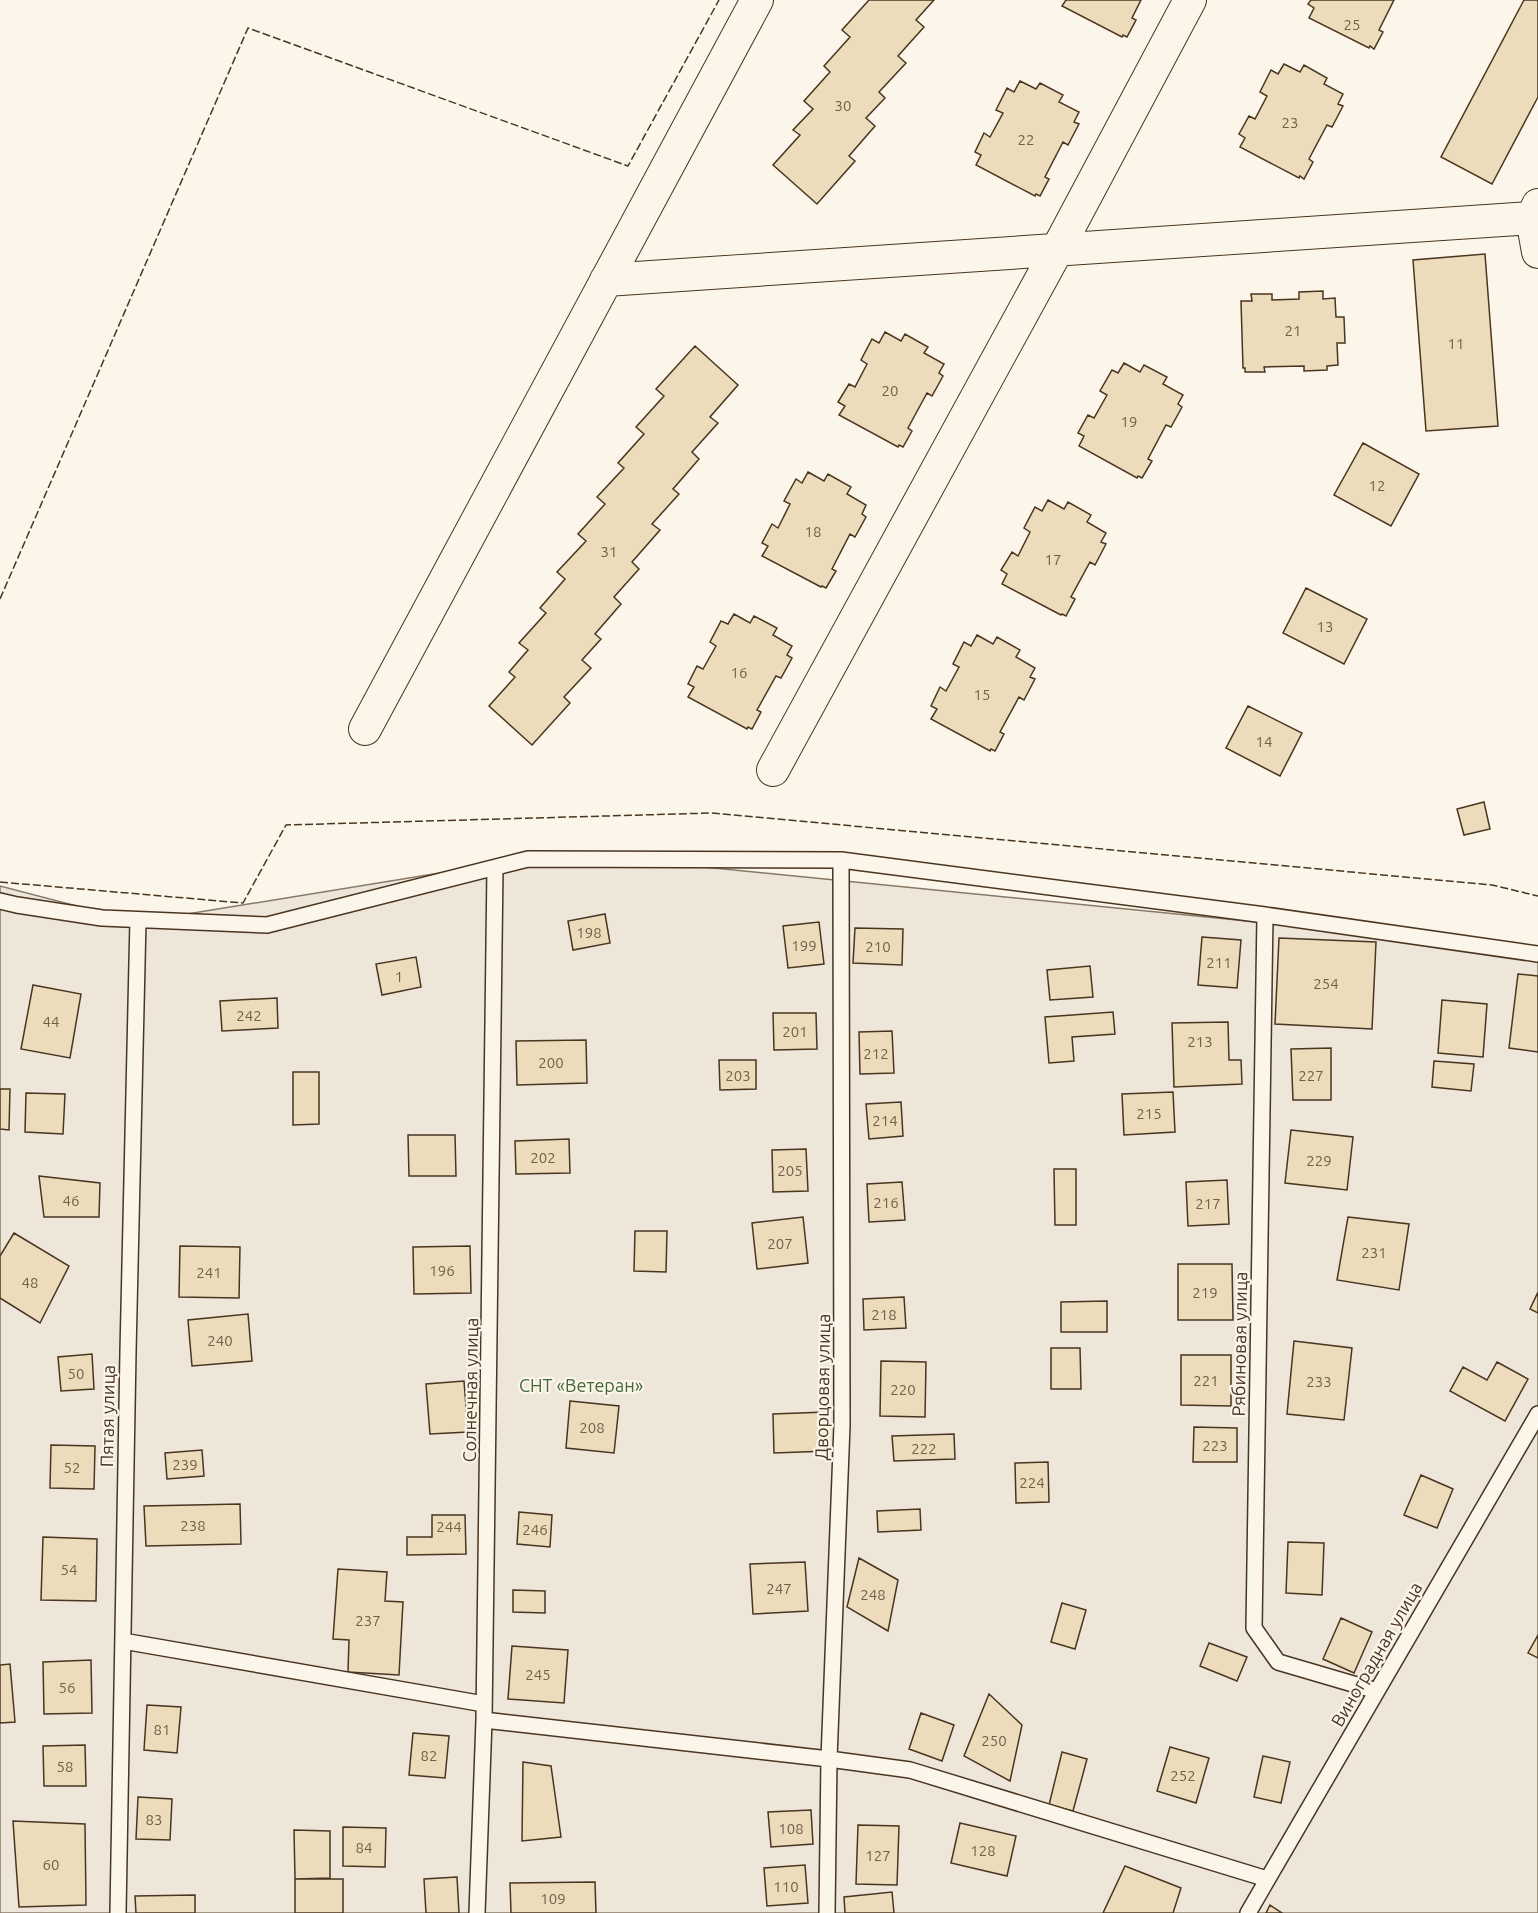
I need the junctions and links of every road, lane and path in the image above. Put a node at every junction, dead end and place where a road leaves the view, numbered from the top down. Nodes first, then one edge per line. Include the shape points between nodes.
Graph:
1 (757, 0) edge
2 (1190, 0) edge
3 (1535, 211) edge
4 (1057, 250) junction
5 (1538, 252) edge
6 (606, 280) junction
7 (365, 729) dead end
8 (773, 770) dead end
9 (841, 860) junction
10 (495, 868) junction
11 (0, 901) edge
12 (1265, 915) junction
13 (138, 920) junction
14 (1538, 954) edge
15 (1538, 1414) edge
16 (123, 1641) junction
17 (1377, 1691) junction
18 (484, 1704) junction
19 (484, 1720) junction
20 (829, 1759) junction
21 (1267, 1879) junction
22 (118, 1913) edge
23 (477, 1913) edge
24 (827, 1913) edge
25 (1248, 1913) edge

1 - 6 street
2 - 4 street
3 - 4 street
3 - 5 street
4 - 6 street
4 - 8 street
6 - 7 street
9 - 10 lane via 528,859
9 - 12 lane
9 - 20 lane, Дворцовая улица via 842,1425
10 - 13 lane via 267,925
10 - 18 lane, Солнечная улица
11 - 13 lane
12 - 14 lane
12 - 17 lane, Рябиновая улица via 1254,1628 1278,1662
13 - 16 lane, Пятая улица
15 - 17 lane, Виноградная улица
16 - 18 lane
16 - 22 lane, Пятая улица
17 - 21 lane, Виноградная улица
18 - 19 lane, Солнечная улица
19 - 20 lane
19 - 23 lane, Солнечная улица
20 - 21 lane via 910,1770
20 - 24 lane, Дворцовая улица
21 - 25 lane, Виноградная улица

